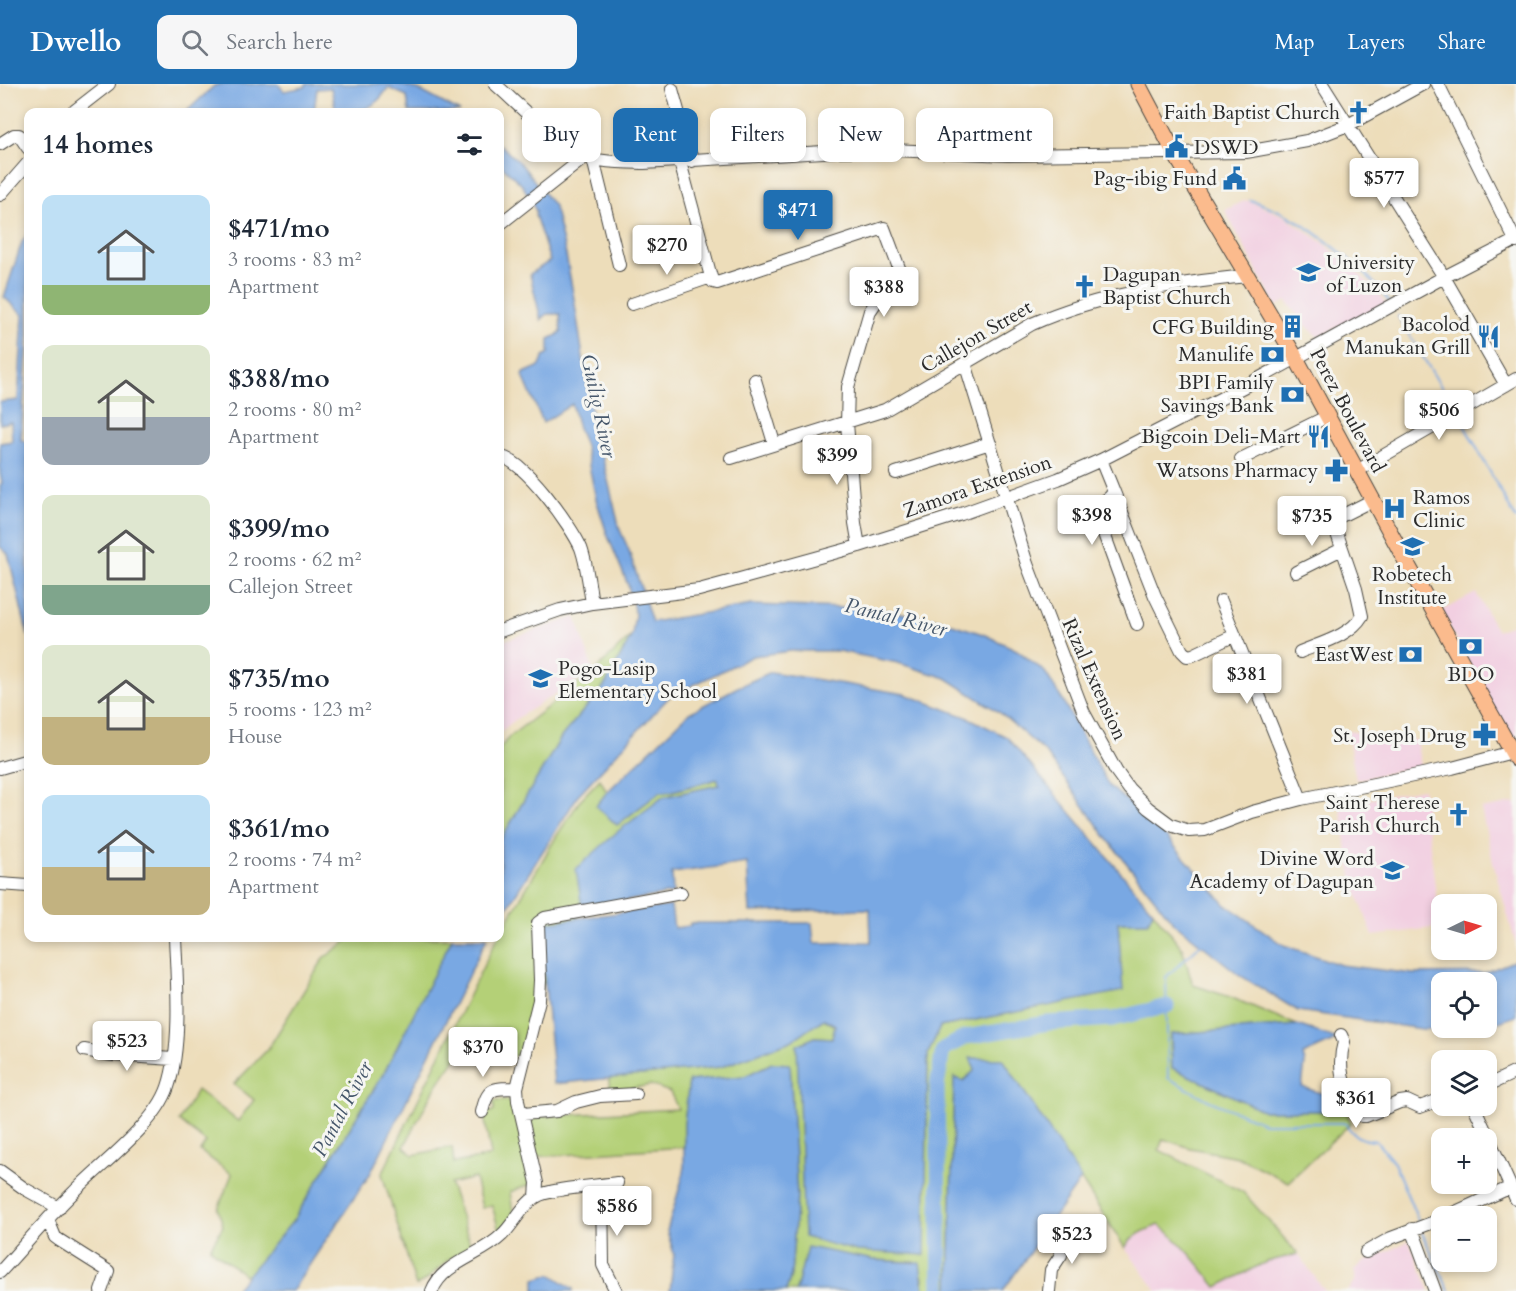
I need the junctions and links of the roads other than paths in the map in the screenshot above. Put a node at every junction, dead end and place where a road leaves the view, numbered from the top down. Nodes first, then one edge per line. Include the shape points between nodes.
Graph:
1 (109, 84) edge
2 (495, 84) edge
3 (1138, 84) edge
4 (1323, 84) edge
5 (1423, 84) edge
6 (1438, 84) edge
7 (672, 89) dead end
8 (78, 108) edge
9 (522, 108) edge
10 (676, 108) edge
11 (1348, 125) junction
12 (24, 142) edge
13 (0, 144) edge
14 (1175, 154) junction
15 (698, 160) edge
16 (583, 162) edge
17 (590, 162) edge
18 (686, 162) edge
19 (24, 168) edge
20 (0, 195) edge
21 (504, 221) edge
22 (1516, 241) edge
23 (619, 265) dead end
24 (1248, 276) junction
25 (711, 277) junction
26 (1444, 277) junction
27 (632, 304) dead end
28 (1296, 358) junction
29 (965, 363) junction
30 (755, 380) dead end
31 (1511, 382) edge
32 (1328, 416) junction
33 (847, 423) junction
34 (774, 443) junction
35 (990, 443) junction
36 (504, 458) edge
37 (731, 458) dead end
38 (1241, 459) dead end
39 (1101, 460) junction
40 (1357, 471) junction
41 (896, 473) dead end
42 (1114, 492) junction
43 (1007, 496) junction
44 (1373, 500) junction
45 (859, 546) junction
46 (1342, 549) junction
47 (1296, 572) dead end
48 (1221, 600) dead end
49 (592, 603) junction
50 (1137, 624) dead end
51 (504, 630) edge
52 (1235, 636) junction
53 (1300, 652) dead end
54 (1515, 754) edge
55 (24, 761) edge
56 (0, 768) edge
57 (1301, 799) junction
58 (0, 884) edge
59 (24, 886) edge
60 (681, 893) dead end
61 (175, 942) edge
62 (1341, 1035) dead end
63 (84, 1050) dead end
64 (173, 1059) junction
65 (1516, 1072) edge
66 (1497, 1081) edge
67 (517, 1088) junction
68 (636, 1094) dead end
69 (1431, 1104) edge
70 (482, 1112) dead end
71 (523, 1114) junction
72 (1479, 1116) edge
73 (0, 1171) edge
74 (617, 1184) dead end
75 (602, 1186) junction
76 (1513, 1188) edge
77 (536, 1197) junction
78 (1471, 1206) edge
79 (59, 1208) junction
80 (48, 1220) junction
81 (1431, 1223) edge
82 (1412, 1229) junction
83 (1059, 1245) dead end
84 (1366, 1252) dead end
85 (0, 1272) edge
86 (100, 1291) edge
87 (432, 1291) edge
88 (616, 1291) edge
89 (1049, 1291) edge
90 (1435, 1291) edge

1 - 8 street
2 - 9 street
3 - 14 main road, Perez Boulevard
4 - 11 street
5 - 11 street
6 - 22 street
7 - 10 street
11 - 14 street via 1308,141 1272,149
11 - 26 street
12 - 13 street via 14,135
14 - 15 street via 1008,155 881,150
14 - 24 main road, Perez Boulevard
16 - 21 street
17 - 23 street
18 - 25 street
19 - 20 street
22 - 26 street, Zamora Extension
24 - 28 main road, Perez Boulevard
24 - 29 street, Callejon Street via 1177,283 1072,308 1032,324
25 - 27 street
25 - 33 street via 713,282 721,283 884,228 898,268 870,311 848,387
26 - 28 street, Zamora Extension
26 - 31 street
28 - 32 main road, Perez Boulevard
28 - 39 street, Zamora Extension
29 - 33 street, Callejon Street via 885,410
29 - 35 street, Rizal Extension
30 - 34 street
31 - 40 street
32 - 38 street
32 - 40 main road, Perez Boulevard
33 - 34 street, Callejon Street
33 - 45 street
34 - 37 street, Callejon Street
35 - 41 street
35 - 43 street, Rizal Extension
36 - 49 street via 533,480 575,537 585,563
39 - 42 street
39 - 43 street, Zamora Extension
40 - 44 main road, Perez Boulevard
42 - 50 street via 1099,504 1097,513
42 - 52 street via 1155,596 1182,651 1193,655
43 - 45 street, Zamora Extension
43 - 57 street, Rizal Extension via 1027,564 1084,713 1129,789 1171,825 1189,831 1205,830 1229,819
44 - 46 street via 1334,519
44 - 54 main road, Perez Boulevard
45 - 49 street, Zamora Extension via 699,590
46 - 47 street
46 - 53 street via 1362,616 1341,634
48 - 52 street
49 - 51 street, Zamora Extension
52 - 57 street
54 - 57 street, Rizal Extension
55 - 56 street
58 - 59 street
60 - 67 street via 540,920 539,1000
61 - 64 street via 177,1004
62 - 69 street via 1345,1086 1362,1116 1400,1102 1420,1107
63 - 64 street
64 - 79 street via 168,1088 158,1107
65 - 66 street
67 - 70 street via 490,1091
67 - 71 street
68 - 71 street via 600,1096 557,1111
71 - 77 street via 537,1183
72 - 76 street
73 - 79 street
74 - 75 street
75 - 77 street
75 - 88 street via 603,1265
76 - 78 street
77 - 87 street via 489,1246 444,1272
79 - 80 street
80 - 85 street
80 - 86 street via 55,1237 108,1270
81 - 82 street
82 - 84 street
82 - 90 street
83 - 89 street via 1061,1255 1052,1269

